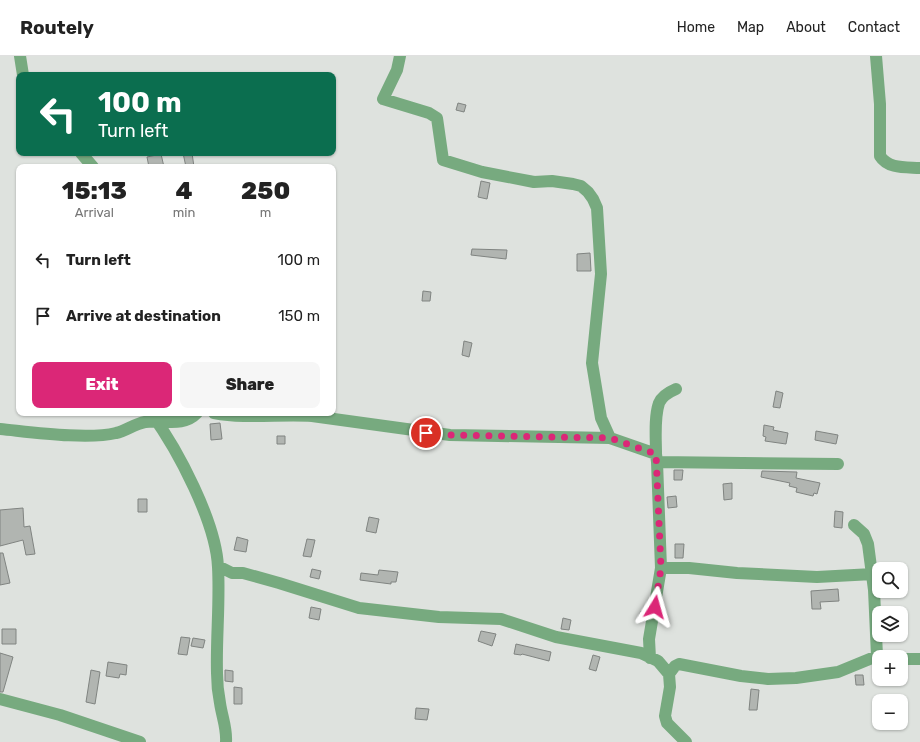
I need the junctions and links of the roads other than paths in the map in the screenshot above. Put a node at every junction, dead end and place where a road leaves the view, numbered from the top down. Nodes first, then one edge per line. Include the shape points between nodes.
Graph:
1 (20, 56) edge
2 (400, 56) edge
3 (876, 56) edge
4 (22, 72) edge
5 (84, 156) edge
6 (90, 164) edge
7 (920, 168) edge
8 (676, 389) dead end
9 (194, 416) edge
10 (312, 416) edge
11 (154, 417) edge
12 (0, 429) edge
13 (610, 438) junction
14 (657, 458) junction
15 (838, 464) dead end
16 (854, 525) dead end
17 (218, 566) junction
18 (661, 568) junction
19 (872, 569) edge
20 (872, 574) edge
21 (875, 598) edge
22 (880, 650) edge
23 (650, 658) junction
24 (872, 659) edge
25 (908, 659) edge
26 (920, 659) edge
27 (669, 674) junction
28 (0, 699) edge
29 (140, 742) edge
30 (226, 742) edge
31 (686, 742) edge

1 - 4 street
2 - 13 street via 397,70 383,99 429,113 437,118 443,160 482,172 534,182 552,181 581,186 593,199 597,208 601,274 592,363 601,418
3 - 7 street via 880,104 880,156 891,166
5 - 6 street
8 - 14 street via 667,393 659,402 656,428
9 - 11 street via 182,421
10 - 13 street via 450,435
11 - 12 street via 117,433 99,435
11 - 17 street via 176,452 214,534
13 - 14 street
14 - 15 street
14 - 18 street
16 - 19 street via 866,538
17 - 23 street via 232,573 244,573 360,608 439,617 501,619 556,637 616,647
17 - 30 street via 217,678 218,695 227,733
18 - 20 street via 817,577
18 - 23 street via 649,639
21 - 22 street
23 - 27 street via 658,661
24 - 27 street via 838,672 796,678 768,679 741,676 679,664
25 - 26 street
27 - 31 street via 670,691 665,716 667,723
28 - 29 street via 60,715

